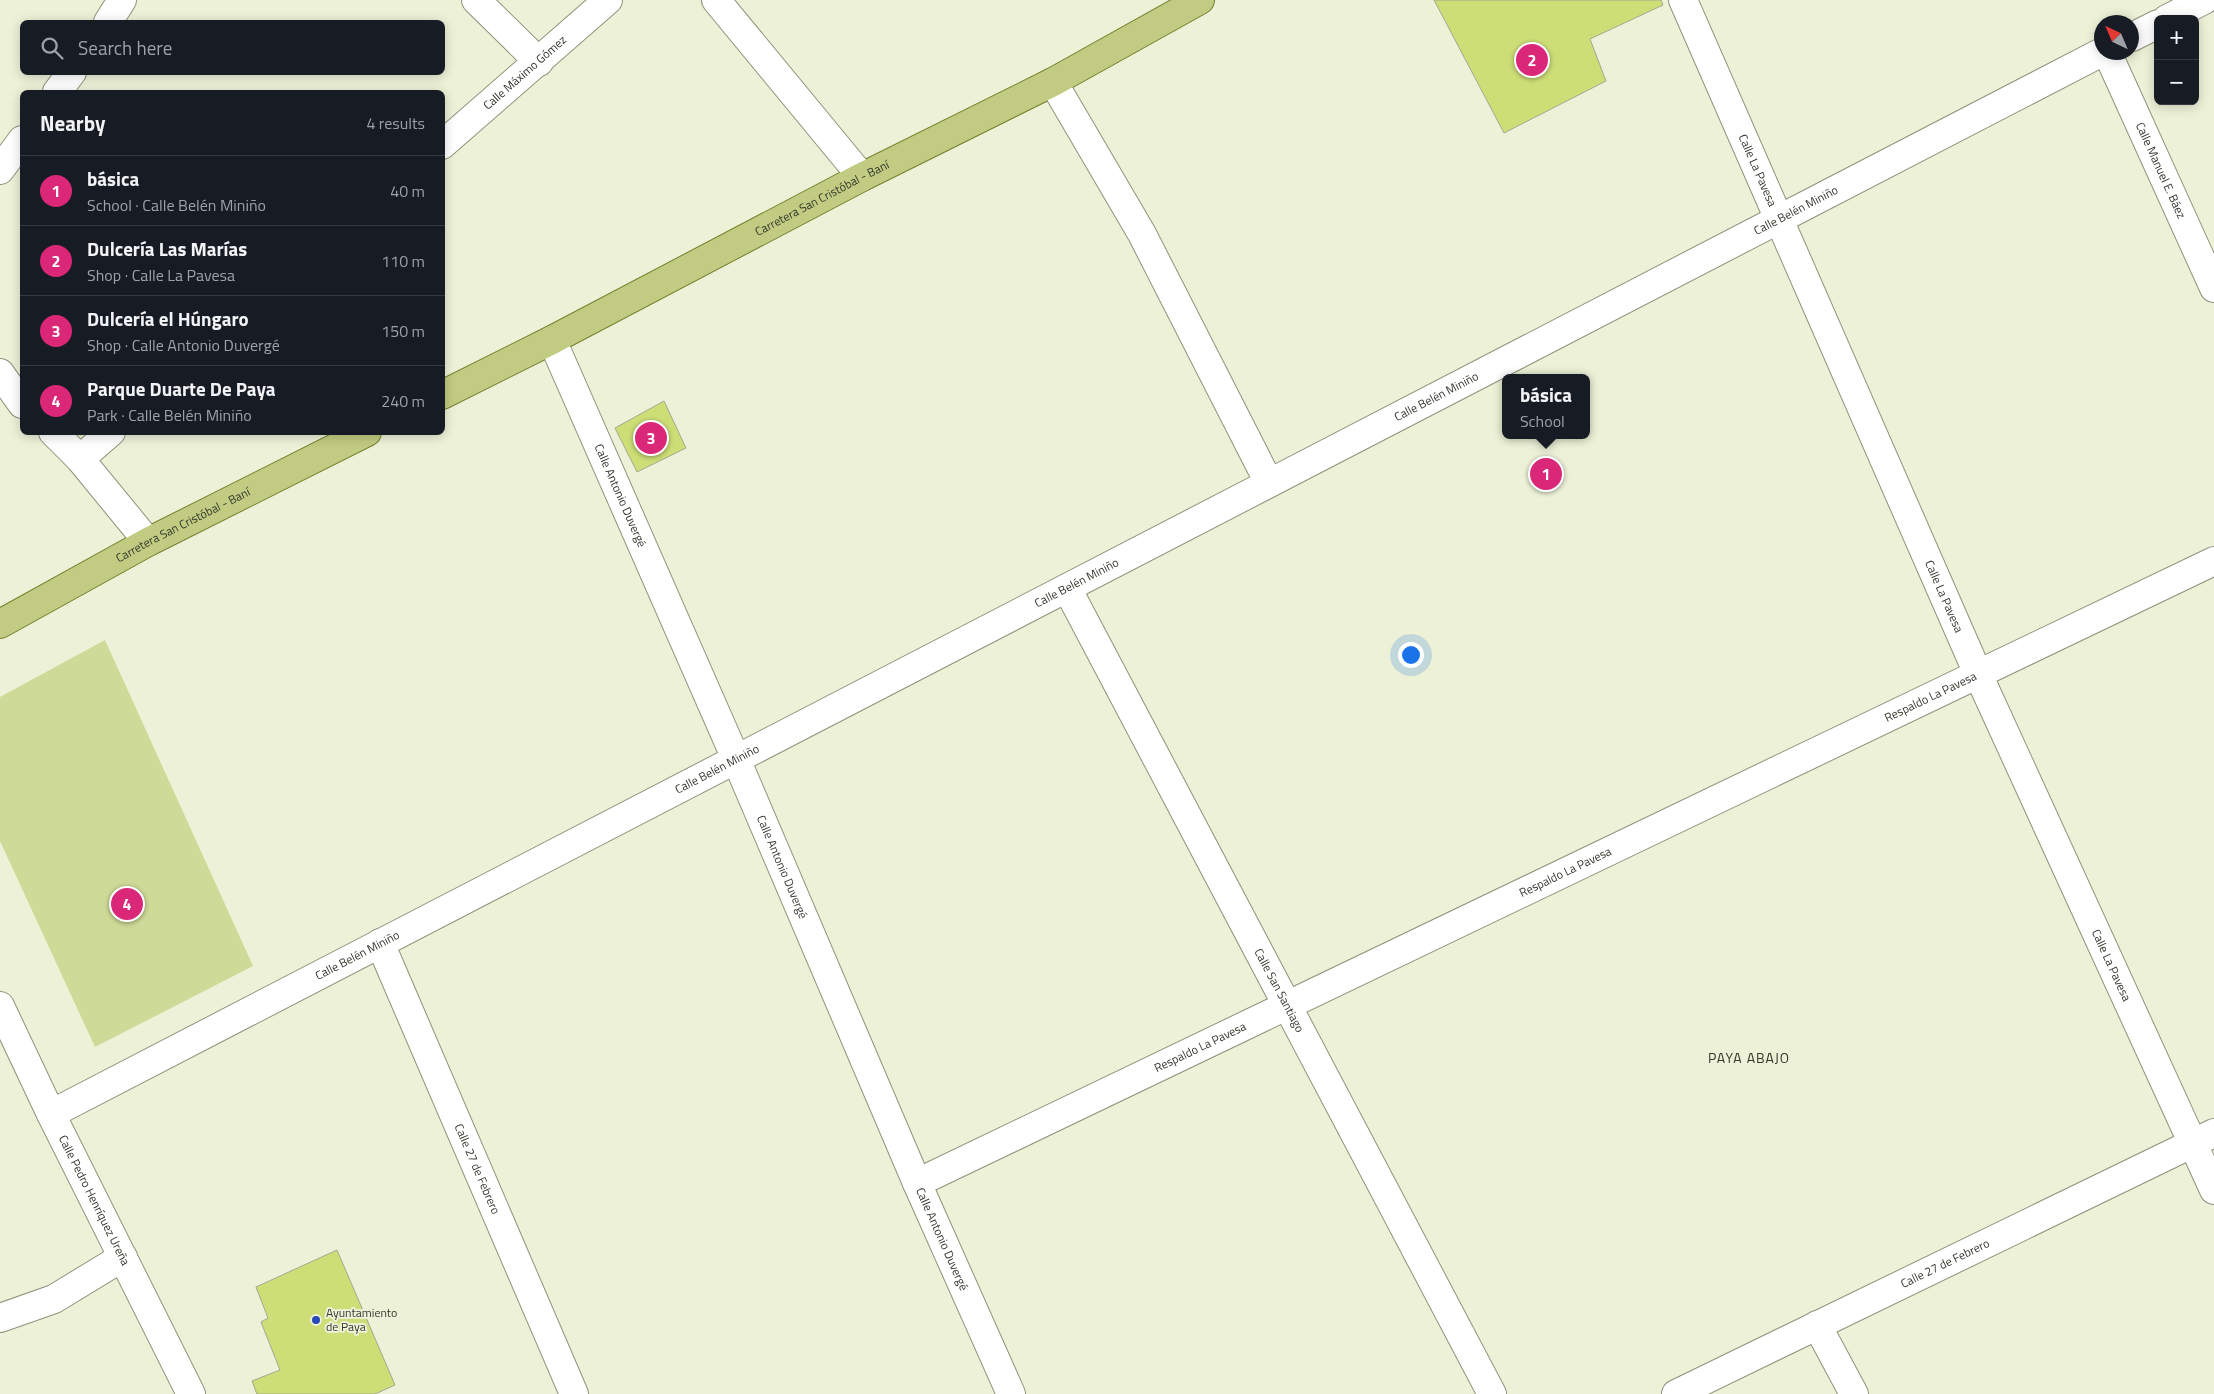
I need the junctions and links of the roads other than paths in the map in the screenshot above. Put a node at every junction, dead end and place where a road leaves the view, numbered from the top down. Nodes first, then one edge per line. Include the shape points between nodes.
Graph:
1 (122, 0) edge
2 (476, 0) edge
3 (608, 0) edge
4 (716, 0) edge
5 (1200, 0) edge
6 (1683, 0) edge
7 (2204, 0) edge
8 (2176, 15) edge
9 (109, 20) edge
10 (2154, 26) edge
11 (2139, 34) edge
12 (2094, 56) edge
13 (2111, 60) edge
14 (539, 62) junction
15 (70, 75) edge
16 (1053, 82) junction
17 (58, 90) edge
18 (20, 143) edge
19 (445, 143) edge
20 (0, 170) edge
21 (862, 177) junction
22 (1780, 220) junction
23 (2214, 288) edge
24 (552, 340) junction
25 (0, 373) edge
26 (445, 394) edge
27 (20, 401) edge
28 (55, 435) edge
29 (108, 435) edge
30 (361, 435) edge
31 (80, 459) junction
32 (1269, 483) junction
33 (148, 542) junction
34 (2214, 561) edge
35 (1068, 588) junction
36 (0, 624) edge
37 (1978, 674) junction
38 (736, 759) junction
39 (380, 943) junction
40 (1287, 1005) junction
41 (0, 1006) edge
42 (51, 1114) junction
43 (2203, 1138) edge
44 (917, 1183) junction
45 (2214, 1190) edge
46 (123, 1257) junction
47 (0, 1318) edge
48 (1817, 1326) junction
49 (191, 1394) edge
50 (574, 1394) edge
51 (1011, 1394) edge
52 (1492, 1394) edge
53 (1676, 1394) edge
54 (1854, 1394) edge

1 - 9 street
2 - 14 street
3 - 14 street, Calle Máximo Gómez
4 - 21 street
5 - 16 main road, Carretera San Cristóbal - Baní
6 - 22 street, Calle La Pavesa
7 - 8 street
10 - 11 street
12 - 22 street, Calle Belén Miniño
13 - 23 street, Calle Manuel E. Báez
14 - 19 street, Calle Máximo Gómez
15 - 17 street
16 - 21 main road, Carretera San Cristóbal - Baní
16 - 32 street via 1142,234
18 - 20 street
21 - 24 main road, Carretera San Cristóbal - Baní
22 - 32 street, Calle Belén Miniño
22 - 37 street, Calle La Pavesa
24 - 26 main road, Carretera San Cristóbal - Baní
24 - 38 street, Calle Antonio Duvergé
25 - 27 street
28 - 31 street
29 - 31 street
30 - 33 main road, Carretera San Cristóbal - Baní
31 - 33 street
32 - 35 street, Calle Belén Miniño
33 - 36 main road, Carretera San Cristóbal - Baní
34 - 37 street, Respaldo La Pavesa
35 - 38 street, Calle Belén Miniño
35 - 40 street, Calle San Santiago
37 - 40 street, Respaldo La Pavesa
37 - 43 street, Calle La Pavesa
38 - 39 street, Calle Belén Miniño
38 - 44 street, Calle Antonio Duvergé
39 - 42 street, Calle Belén Miniño
39 - 50 street, Calle 27 de Febrero
40 - 44 street, Respaldo La Pavesa
40 - 52 street, Calle San Santiago
41 - 42 street, Calle Pedro Henríquez Ureña
42 - 46 street, Calle Pedro Henríquez Ureña
43 - 45 street, Calle La Pavesa
43 - 48 street, Calle 27 de Febrero
44 - 51 street, Calle Antonio Duvergé
46 - 47 street via 54,1299
46 - 49 street, Calle Pedro Henríquez Ureña
48 - 53 street, Calle 27 de Febrero
48 - 54 street

